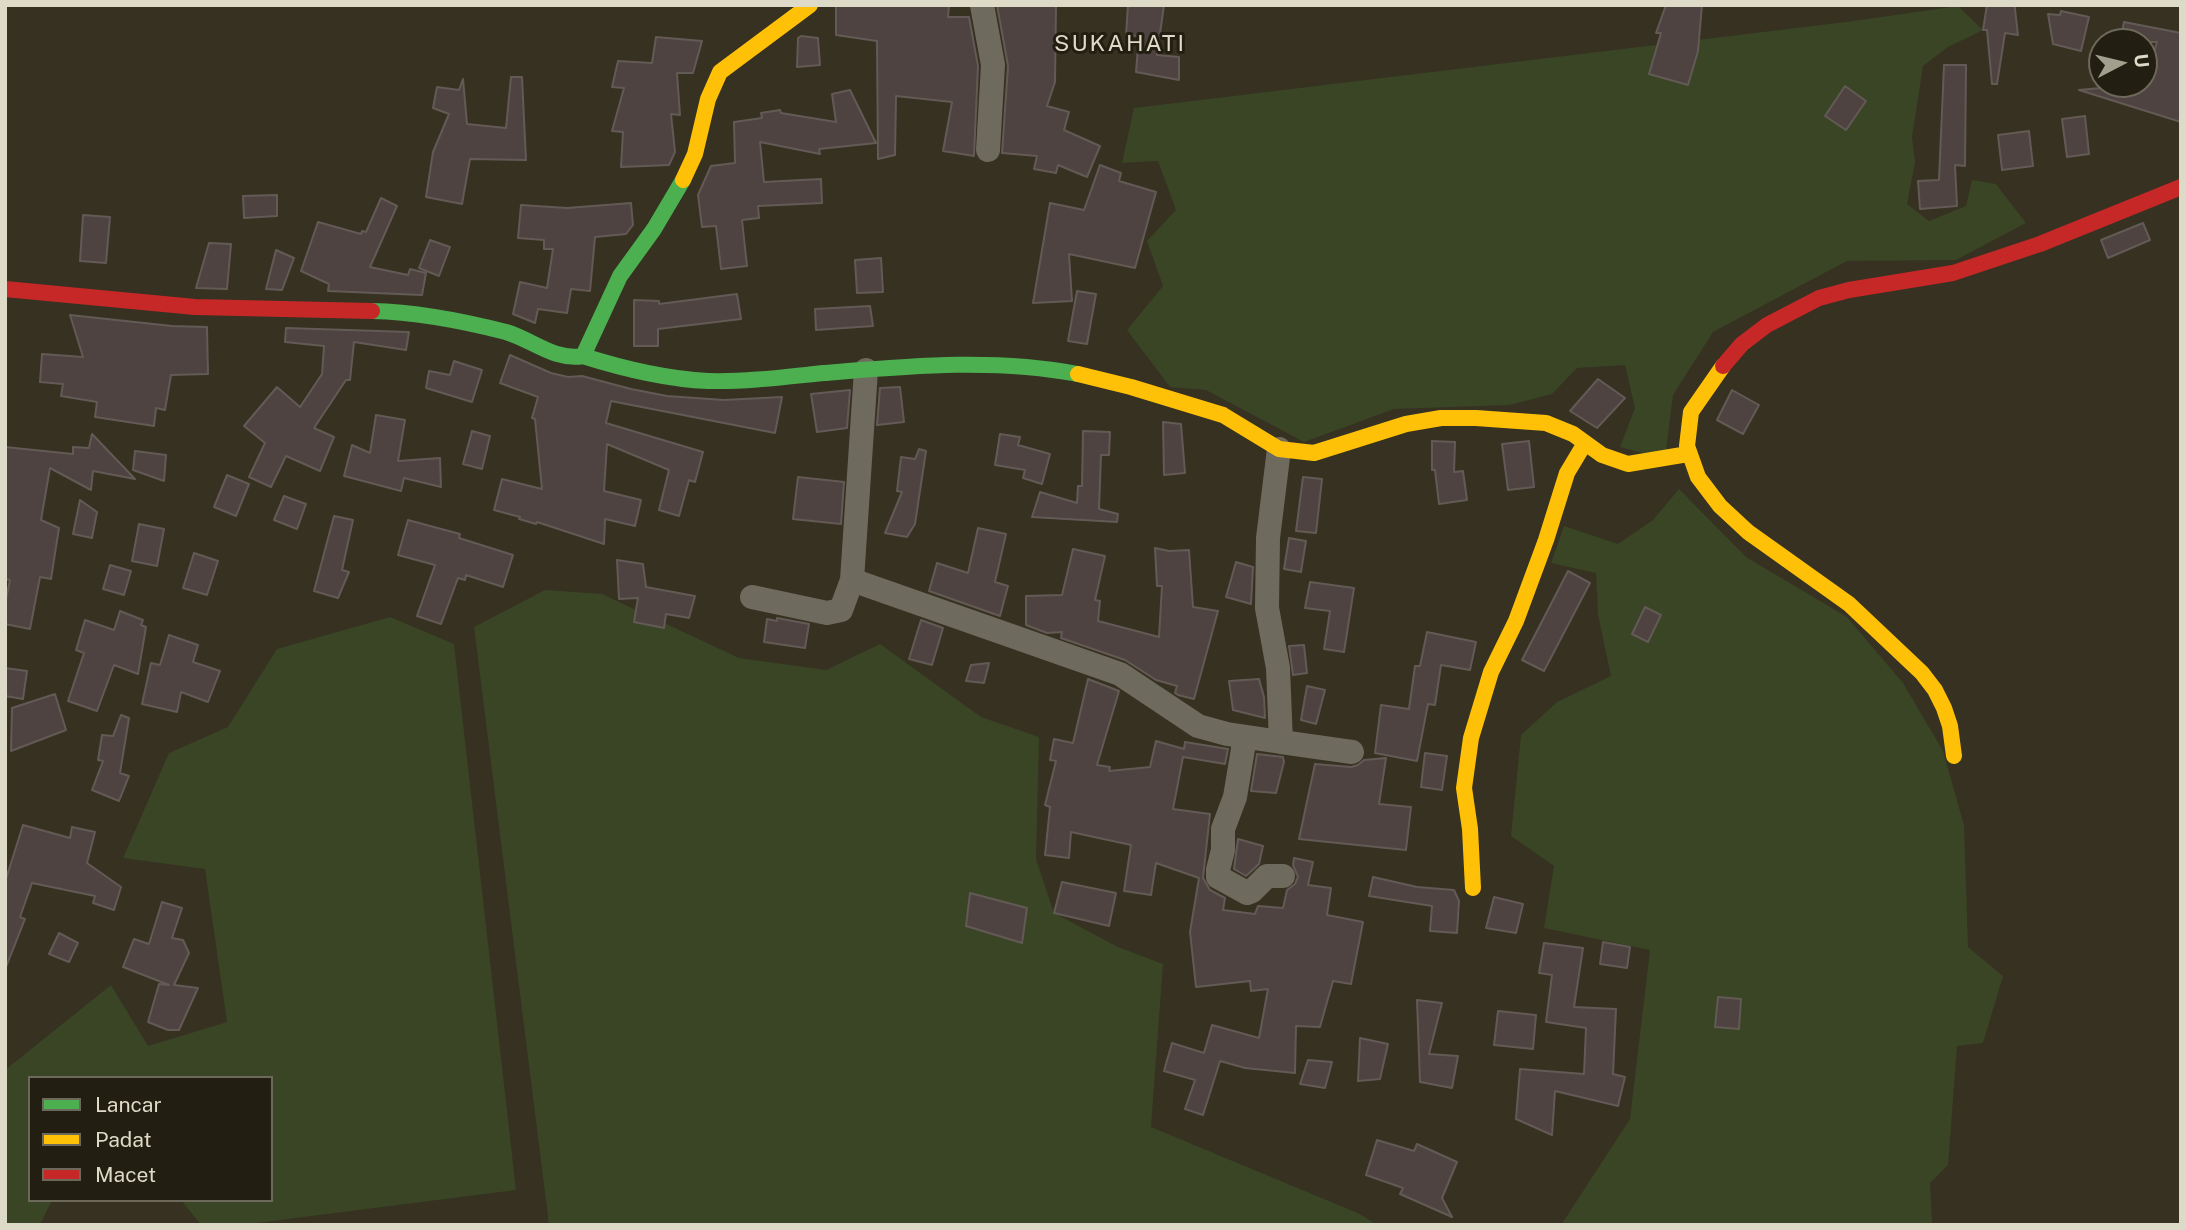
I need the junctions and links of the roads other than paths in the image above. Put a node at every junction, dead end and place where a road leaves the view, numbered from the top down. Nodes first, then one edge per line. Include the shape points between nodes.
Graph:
1 (810, 5) edge
2 (982, 5) edge
3 (988, 150) dead end
4 (2181, 187) edge
5 (5, 289) edge
6 (583, 356) junction
7 (866, 370) junction
8 (1585, 443) junction
9 (1279, 449) junction
10 (1688, 454) junction
11 (852, 580) junction
12 (752, 597) dead end
13 (1245, 737) junction
14 (1282, 741) junction
15 (1352, 752) dead end
16 (1954, 756) dead end
17 (1283, 876) dead end
18 (1473, 888) dead end

1 - 6 street via 720,72 681,185 620,276
2 - 3 street via 993,65
4 - 10 street via 2063,236 1950,274 1830,294 1774,319 1743,342 1700,391 1686,424
5 - 6 street via 195,307 409,312 509,333 555,354
6 - 7 street via 662,376 724,381
7 - 9 street via 1044,368 1204,408
7 - 11 street
8 - 9 street via 1546,423 1441,418 1314,453
8 - 10 street via 1628,464
8 - 18 street via 1567,473 1471,738 1464,788
9 - 14 street via 1268,538 1267,608 1278,668
10 - 16 street via 1699,481 1737,524 1843,599 1929,682 1945,707
11 - 12 street via 841,610 827,613
11 - 13 street via 1120,674 1198,726
13 - 14 street
13 - 17 street via 1235,797 1223,829 1218,877 1247,893 1267,876
14 - 15 street

